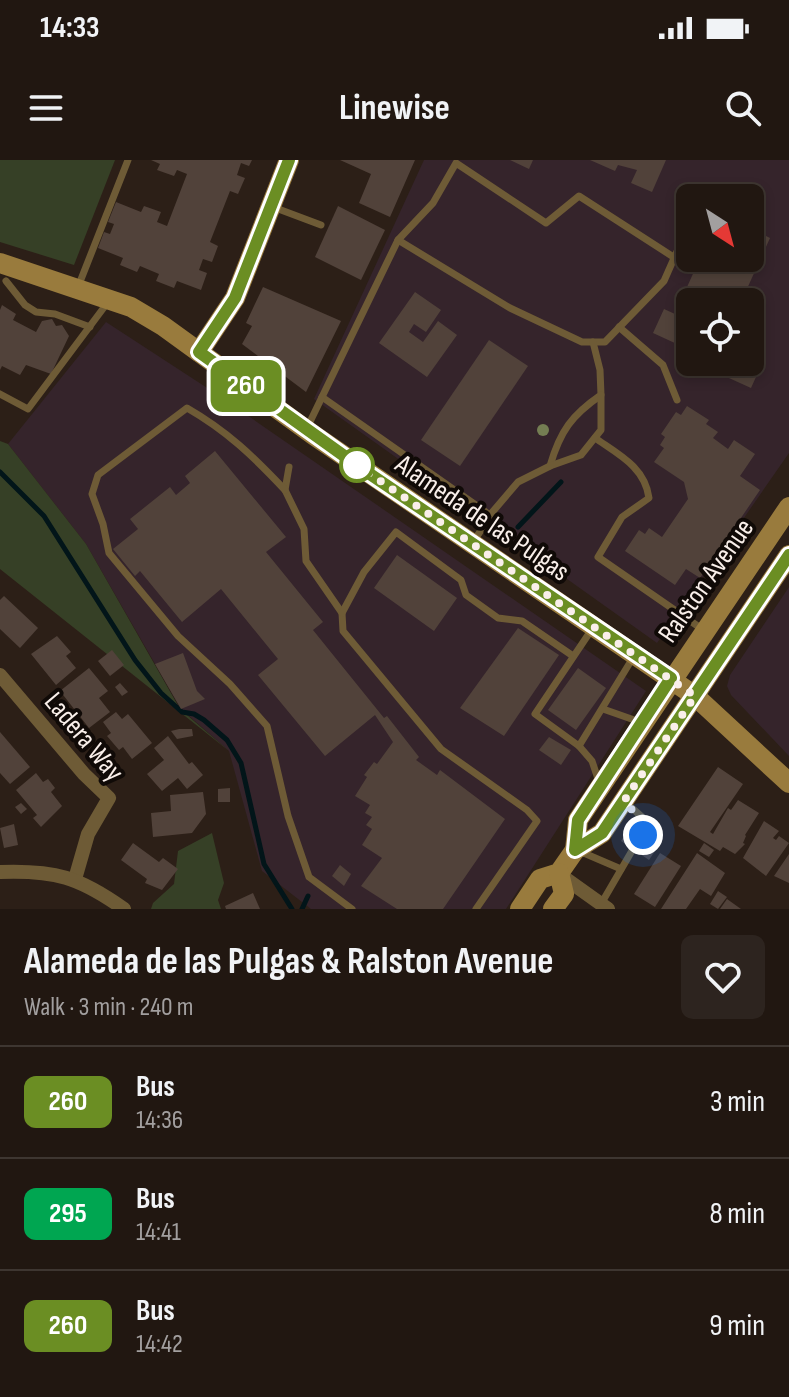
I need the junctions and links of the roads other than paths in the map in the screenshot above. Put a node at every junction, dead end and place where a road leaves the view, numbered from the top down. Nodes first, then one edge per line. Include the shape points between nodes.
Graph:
1 (128, 160) edge
2 (289, 160) edge
3 (271, 207) junction
4 (321, 225) dead end
5 (398, 240) junction
6 (675, 258) joint
7 (7, 270) edge
8 (77, 289) junction
9 (0, 290) edge
10 (110, 300) junction
11 (90, 327) junction
12 (619, 327) junction
13 (593, 342) junction
14 (199, 352) junction
15 (0, 394) edge
16 (601, 395) junction
17 (322, 397) junction
18 (677, 400) dead end
19 (306, 430) junction
20 (595, 438) junction
21 (550, 466) junction
22 (289, 467) dead end
23 (285, 490) junction
24 (789, 507) edge
25 (489, 516) junction
26 (471, 543) junction
27 (789, 555) edge
28 (342, 613) junction
29 (594, 626) junction
30 (704, 630) junction
31 (635, 654) junction
32 (573, 656) junction
33 (671, 678) junction
34 (2, 680) edge
35 (695, 696) junction
36 (603, 709) junction
37 (642, 723) junction
38 (579, 746) junction
39 (789, 783) edge
40 (601, 785) junction
41 (624, 801) junction
42 (643, 835) dead end
43 (633, 849) dead end
44 (575, 850) junction
45 (621, 869) junction
46 (0, 872) edge
47 (559, 873) junction
48 (75, 879) junction
49 (604, 906) edge
50 (124, 909) edge
51 (352, 909) edge
52 (476, 909) edge
53 (520, 909) edge
54 (553, 909) edge

1 - 8 lane
2 - 3 main road
3 - 4 lane
3 - 14 main road via 235,298
5 - 6 lane via 433,203 456,163 546,223 579,196
5 - 13 lane via 510,308 582,342
5 - 17 lane
6 - 12 lane via 664,281
7 - 8 main road, Alameda de las Pulgas
7 - 9 lane
7 - 11 lane via 25,305
8 - 10 main road, Alameda de las Pulgas
10 - 11 lane
10 - 14 main road, Alameda de las Pulgas via 131,307
11 - 15 lane via 28,409
12 - 13 lane via 605,342
12 - 18 lane via 663,365
13 - 16 lane
14 - 19 main road, Alameda de las Pulgas
16 - 20 lane via 601,430
16 - 21 lane via 578,411 557,440
17 - 19 lane
17 - 25 lane
19 - 26 main road, Alameda de las Pulgas
20 - 21 lane via 581,455
20 - 30 lane via 637,468 649,498 622,517 598,557
21 - 25 lane via 518,482
22 - 23 lane
23 - 28 lane via 304,529 306,561
23 - 51 lane via 222,429 187,408 98,475 92,494 109,553 178,636 267,726 309,877
24 - 30 main road, Ralston Avenue
25 - 26 lane
26 - 29 main road, Alameda de las Pulgas
27 - 35 main road, Ralston Avenue
28 - 32 lane via 364,572 396,532 461,580 466,595 498,618 522,621
28 - 52 lane via 343,631 441,749 537,821
29 - 31 main road, Alameda de las Pulgas
29 - 32 lane
30 - 33 main road, Ralston Avenue
31 - 33 main road, Alameda de las Pulgas
31 - 36 lane
32 - 38 lane via 535,714
33 - 35 main road, Alameda de las Pulgas
33 - 37 main road, Ralston Avenue
34 - 48 street, Ladera Way via 109,798 88,834
35 - 39 main road, Alameda de las Pulgas
35 - 41 main road, Ralston Avenue
36 - 37 lane
36 - 38 lane
37 - 40 main road, Ralston Avenue
38 - 40 lane
40 - 44 main road, Ralston Avenue via 578,820
41 - 42 lane via 650,824
41 - 44 main road, Ralston Avenue via 602,833
43 - 45 lane
44 - 45 lane
44 - 47 main road, Ralston Avenue
45 - 49 lane
46 - 48 street
47 - 49 street
47 - 53 main road, Ralston Avenue via 540,879
47 - 54 main road, Ralston Avenue via 564,894
48 - 50 street

